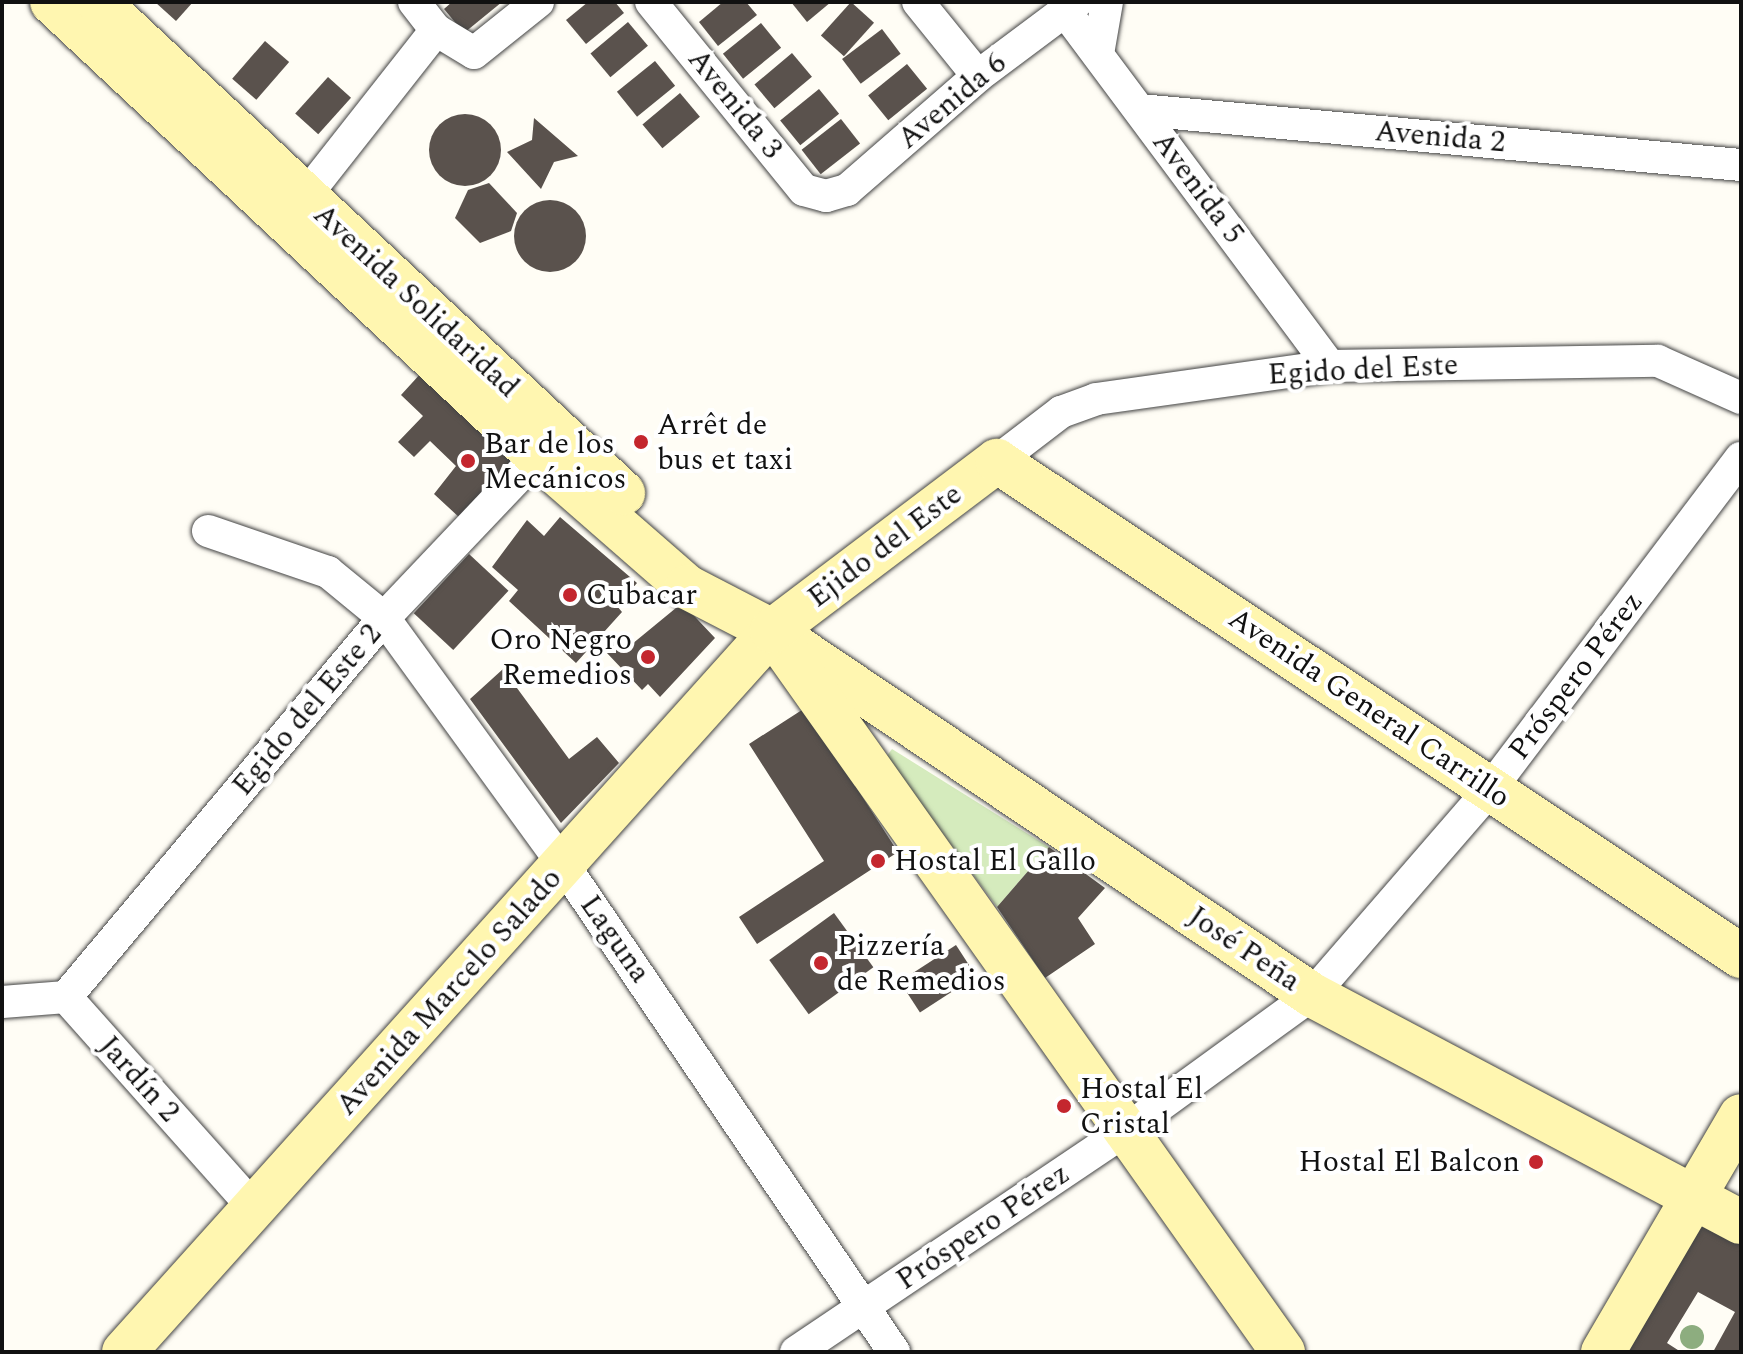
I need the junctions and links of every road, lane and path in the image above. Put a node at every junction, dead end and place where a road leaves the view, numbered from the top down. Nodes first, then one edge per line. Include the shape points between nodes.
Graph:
1 (52, 2) edge
2 (98, 2) edge
3 (414, 2) edge
4 (538, 2) edge
5 (651, 2) edge
6 (918, 2) edge
7 (1107, 2) edge
8 (1071, 6) edge
9 (436, 30) junction
10 (1098, 54) junction
11 (978, 76) junction
12 (1140, 110) junction
13 (1741, 165) edge
14 (826, 196) joint
15 (295, 210) junction
16 (1330, 366) junction
17 (1741, 398) edge
18 (548, 445) junction
19 (1741, 458) edge
20 (997, 461) junction
21 (208, 531) dead end
22 (384, 618) junction
23 (772, 631) junction
24 (1491, 788) junction
25 (563, 864) junction
26 (1741, 956) edge
27 (1312, 995) junction
28 (66, 997) junction
29 (2, 1002) edge
30 (1741, 1116) edge
31 (1126, 1130) junction
32 (1695, 1198) junction
33 (254, 1208) junction
34 (1741, 1222) edge
35 (867, 1305) junction
36 (133, 1349) edge
37 (796, 1352) edge
38 (894, 1352) edge
39 (1283, 1352) edge
40 (1603, 1352) edge

1 - 15 main road, Avenida Solidaridad
2 - 15 main road, Avenida Solidaridad
3 - 9 street
4 - 9 street via 474,53
5 - 14 street, Avenida 3 via 804,190
6 - 11 street
7 - 10 street
8 - 10 street, Avenida 5
8 - 11 street, Avenida 6
9 - 15 street
10 - 12 street, Avenida 5
11 - 14 street, Avenida 6 via 847,190
12 - 13 street, Avenida 2
12 - 16 street, Avenida 5
15 - 18 main road, Avenida Solidaridad
16 - 17 street, Egido del Este via 1658,361
16 - 20 street, Egido del Este via 1096,399 1061,412
18 - 22 street, Egido del Este 2
18 - 23 main road, Avenida Solidaridad
19 - 24 street, Próspero Pérez
20 - 23 main road, Ejido del Este
20 - 24 main road, Avenida General Carrillo
21 - 22 street, Laguna via 328,572
22 - 25 street, Laguna
22 - 28 street, Egido del Este 2
23 - 25 main road, Avenida Marcelo Salado
23 - 27 main road, José Peña
23 - 31 main road
24 - 26 main road, Avenida General Carrillo
24 - 27 street, Próspero Pérez
25 - 33 main road, Avenida Marcelo Salado
25 - 35 street, Laguna
27 - 31 street, Próspero Pérez
27 - 32 main road, José Peña
28 - 29 street
28 - 33 street, Jardín 2
30 - 32 main road
31 - 35 street, Próspero Pérez
31 - 39 main road
32 - 34 main road, José Peña
32 - 40 main road
33 - 36 main road, Avenida Marcelo Salado
35 - 37 street, Próspero Pérez
35 - 38 street, Laguna

